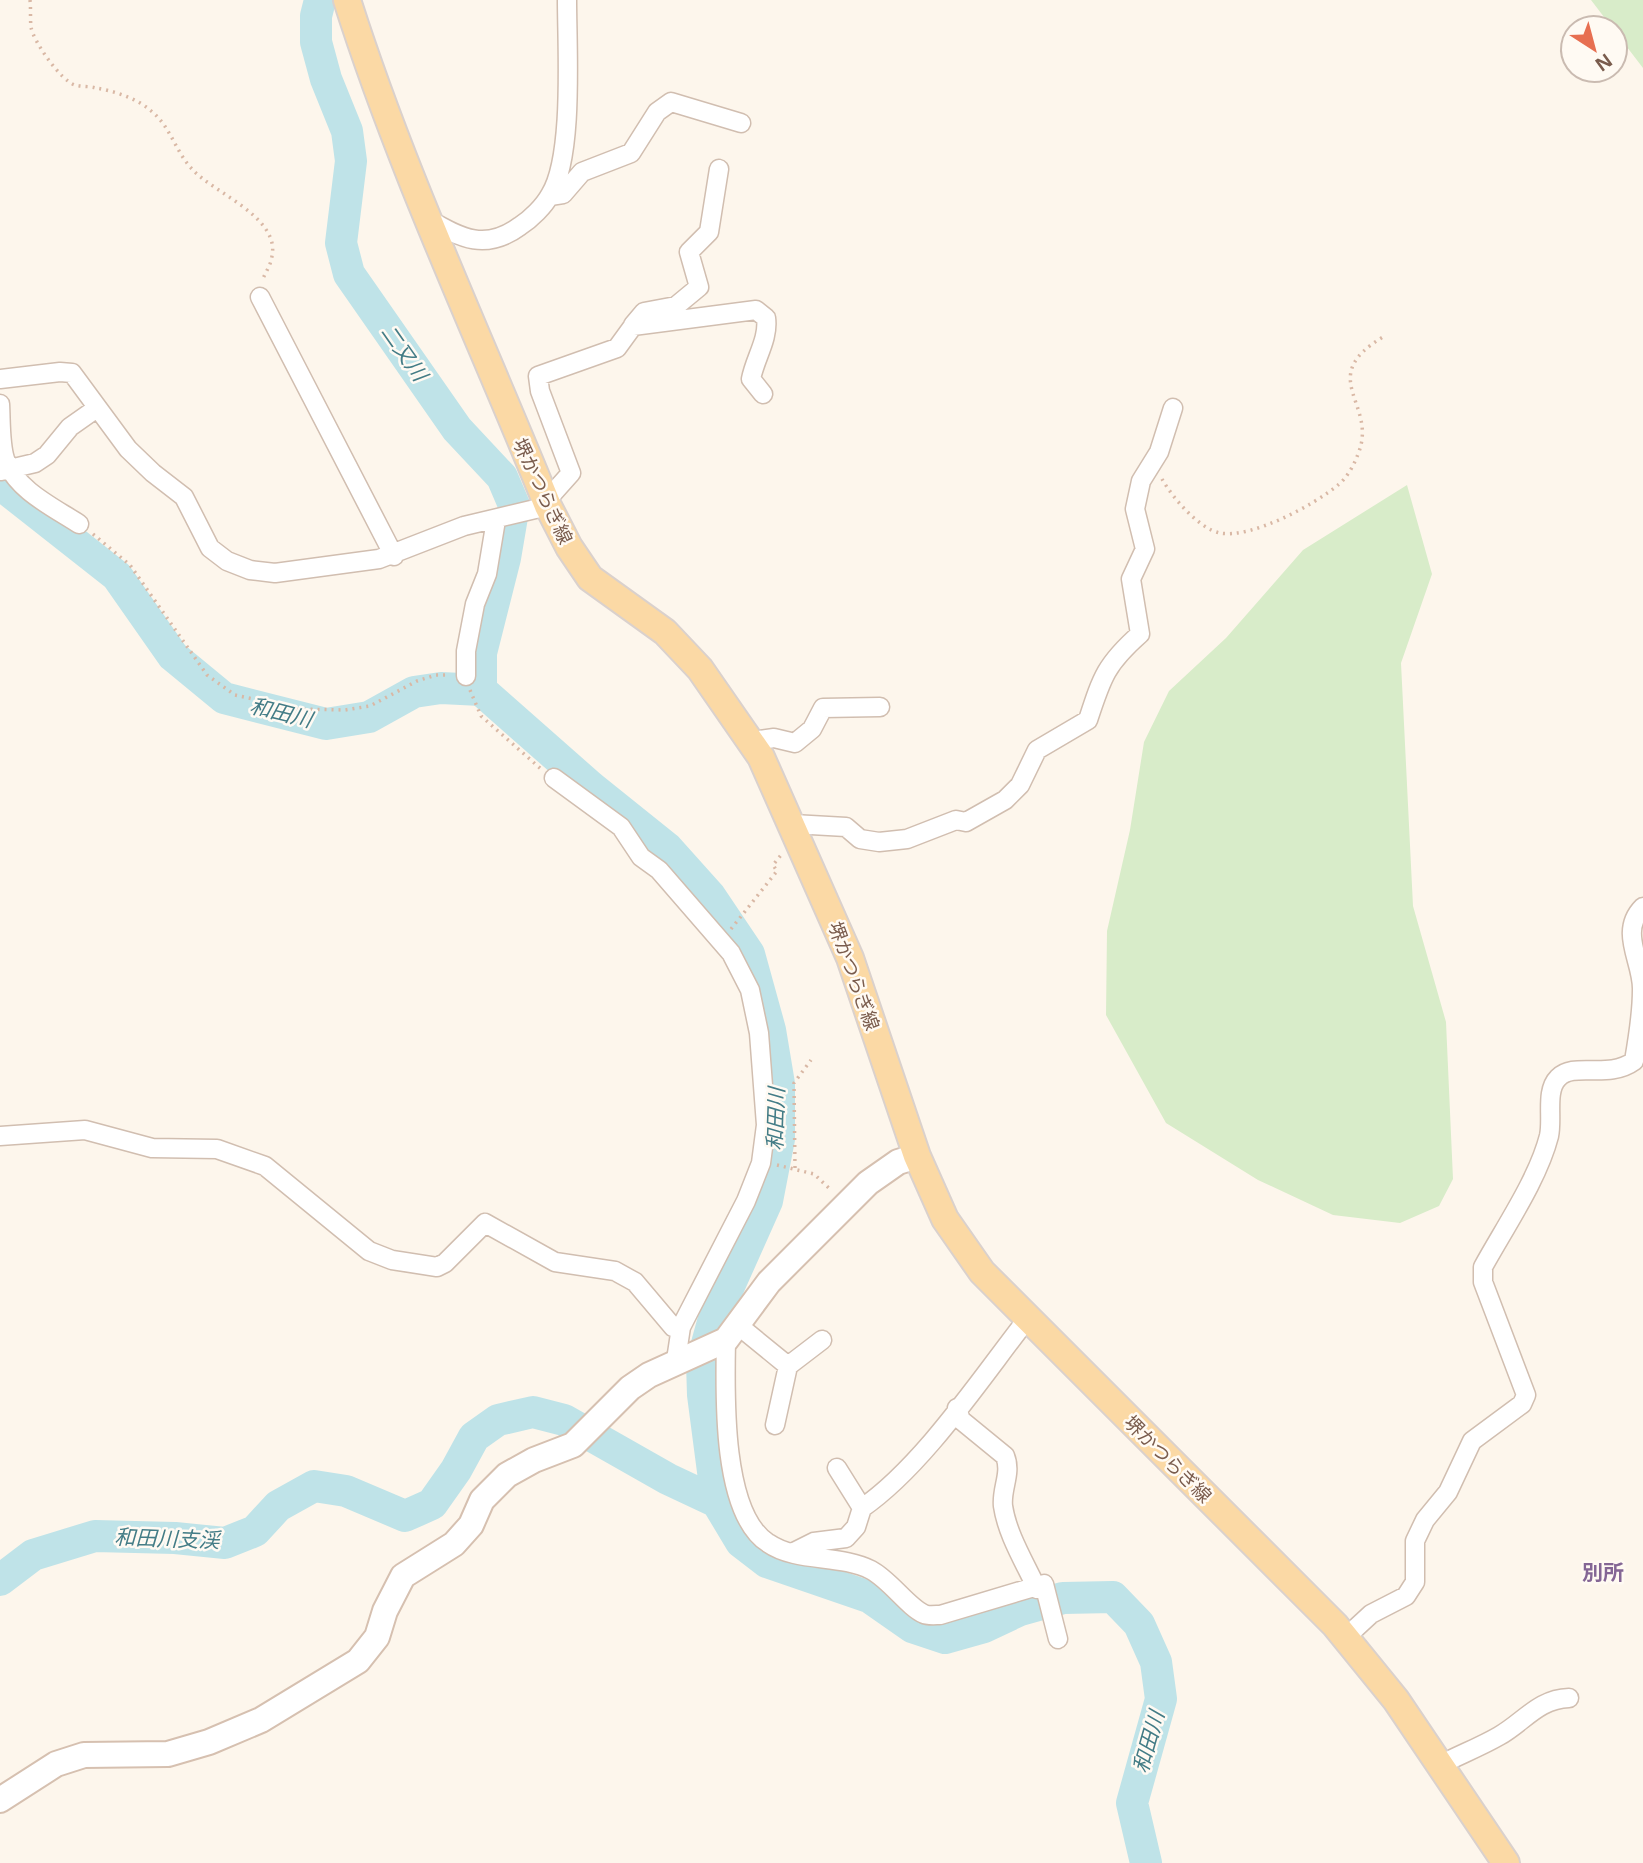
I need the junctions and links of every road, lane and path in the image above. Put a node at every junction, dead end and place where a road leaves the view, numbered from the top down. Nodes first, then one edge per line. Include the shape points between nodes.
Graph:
1 (30, 0) edge
2 (347, 0) edge
3 (568, 0) edge
4 (741, 123) dead end
5 (719, 169) dead end
6 (550, 195) junction
7 (428, 219) junction
8 (260, 297) joint
9 (633, 326) junction
10 (1383, 337) dead end
11 (0, 379) edge
12 (763, 394) dead end
13 (0, 404) edge
14 (97, 408) junction
15 (1173, 408) dead end
16 (1153, 461) junction
17 (6, 470) edge
18 (547, 504) junction
19 (496, 520) junction
20 (79, 524) joint
21 (394, 556) junction
22 (468, 680) junction
23 (880, 707) dead end
24 (752, 741) junction
25 (554, 778) joint
26 (796, 830) junction
27 (1643, 907) edge
28 (739, 921) dead end
29 (811, 1060) dead end
30 (1638, 1061) edge
31 (0, 1136) edge
32 (917, 1156) junction
33 (787, 1167) dead end
34 (796, 1168) junction
35 (846, 1205) junction
36 (1028, 1318) junction
37 (681, 1327) junction
38 (727, 1338) junction
39 (822, 1339) dead end
40 (677, 1360) junction
41 (788, 1366) junction
42 (957, 1408) junction
43 (775, 1425) dead end
44 (837, 1468) dead end
45 (862, 1508) junction
46 (792, 1553) junction
47 (1037, 1589) junction
48 (1345, 1638) junction
49 (1059, 1639) dead end
50 (1569, 1698) dead end
51 (1440, 1765) junction
52 (0, 1800) edge
53 (1506, 1863) edge

1 - 8 path via 31,29 61,74 74,85 127,97 150,109 165,124 194,173 263,225 272,239 272,256
2 - 7 main road, 堺かつらぎ線
3 - 6 street via 561,169
4 - 6 street via 671,102 657,112 631,153 582,172 563,194
5 - 9 street via 709,232 689,252 699,287 676,306 643,312
6 - 7 street via 527,221 504,237 480,242
7 - 18 main road, 堺かつらぎ線
8 - 21 street
9 - 12 street via 756,310 766,318 768,331 751,379
9 - 18 street via 617,348 538,376 571,472
10 - 16 path via 1362,350 1350,370 1363,425 1360,451 1338,485 1308,504 1239,534 1217,533 1182,507
11 - 14 street via 72,373
13 - 17 street
14 - 17 street via 70,427 47,455
14 - 21 street via 128,449 177,489 210,548 227,561 275,573
15 - 16 street
16 - 26 street via 1141,481 1135,509 1145,549 1131,579 1140,634 1114,657 1088,720 1037,750 1020,785 966,822 956,820 907,839 879,842 860,839 846,827
17 - 20 street
18 - 19 street
18 - 24 main road, 堺かつらぎ線 via 590,578 665,632 700,668
19 - 21 street via 427,539
19 - 22 street via 466,651
20 - 22 path via 130,565 207,675 235,695 299,709 345,710 370,706 436,675
22 - 25 path via 475,705 496,732
23 - 24 street via 823,708 812,729 795,743 774,738
24 - 26 main road, 堺かつらぎ線
25 - 37 street via 621,827 641,858 675,887 731,953 750,990 759,1033 766,1125 761,1163
26 - 28 path via 773,864 777,871
26 - 32 main road, 堺かつらぎ線 via 850,958
27 - 30 street via 1632,930 1633,953 1642,972
29 - 34 path via 794,1083
30 - 48 street via 1602,1072 1574,1069 1559,1076 1552,1086 1549,1134 1540,1160 1483,1267 1483,1282 1526,1395 1522,1404 1467,1448 1448,1492 1415,1541 1415,1582 1406,1595 1371,1614
31 - 37 street via 85,1130 152,1148 217,1149 265,1166 369,1251 392,1261 436,1267 485,1223 555,1262 615,1271 635,1282 673,1327
32 - 35 street via 898,1162
32 - 36 main road, 堺かつらぎ線 via 945,1219 982,1272
33 - 34 path
34 - 35 path via 814,1174
35 - 38 street via 769,1282
36 - 42 street
36 - 48 main road, 堺かつらぎ線
37 - 40 street
38 - 40 street
38 - 41 street
38 - 46 street via 725,1417 741,1510 768,1544
39 - 41 street
40 - 52 street via 629,1388 573,1445 507,1475 482,1500 471,1525 454,1544 403,1576 384,1611 377,1637 358,1661 261,1720 209,1742 168,1754 84,1755 56,1764
41 - 43 street
42 - 45 street via 904,1474
42 - 47 street via 961,1420 1004,1456 1008,1465 1002,1503
44 - 45 street
45 - 46 street via 856,1527 846,1538 814,1542
46 - 47 street via 869,1569 888,1580 924,1614 940,1615
47 - 49 street via 1044,1584
48 - 51 main road, 堺かつらぎ線 via 1396,1700
50 - 51 street via 1553,1699 1531,1710 1501,1735
51 - 53 main road, 堺かつらぎ線

